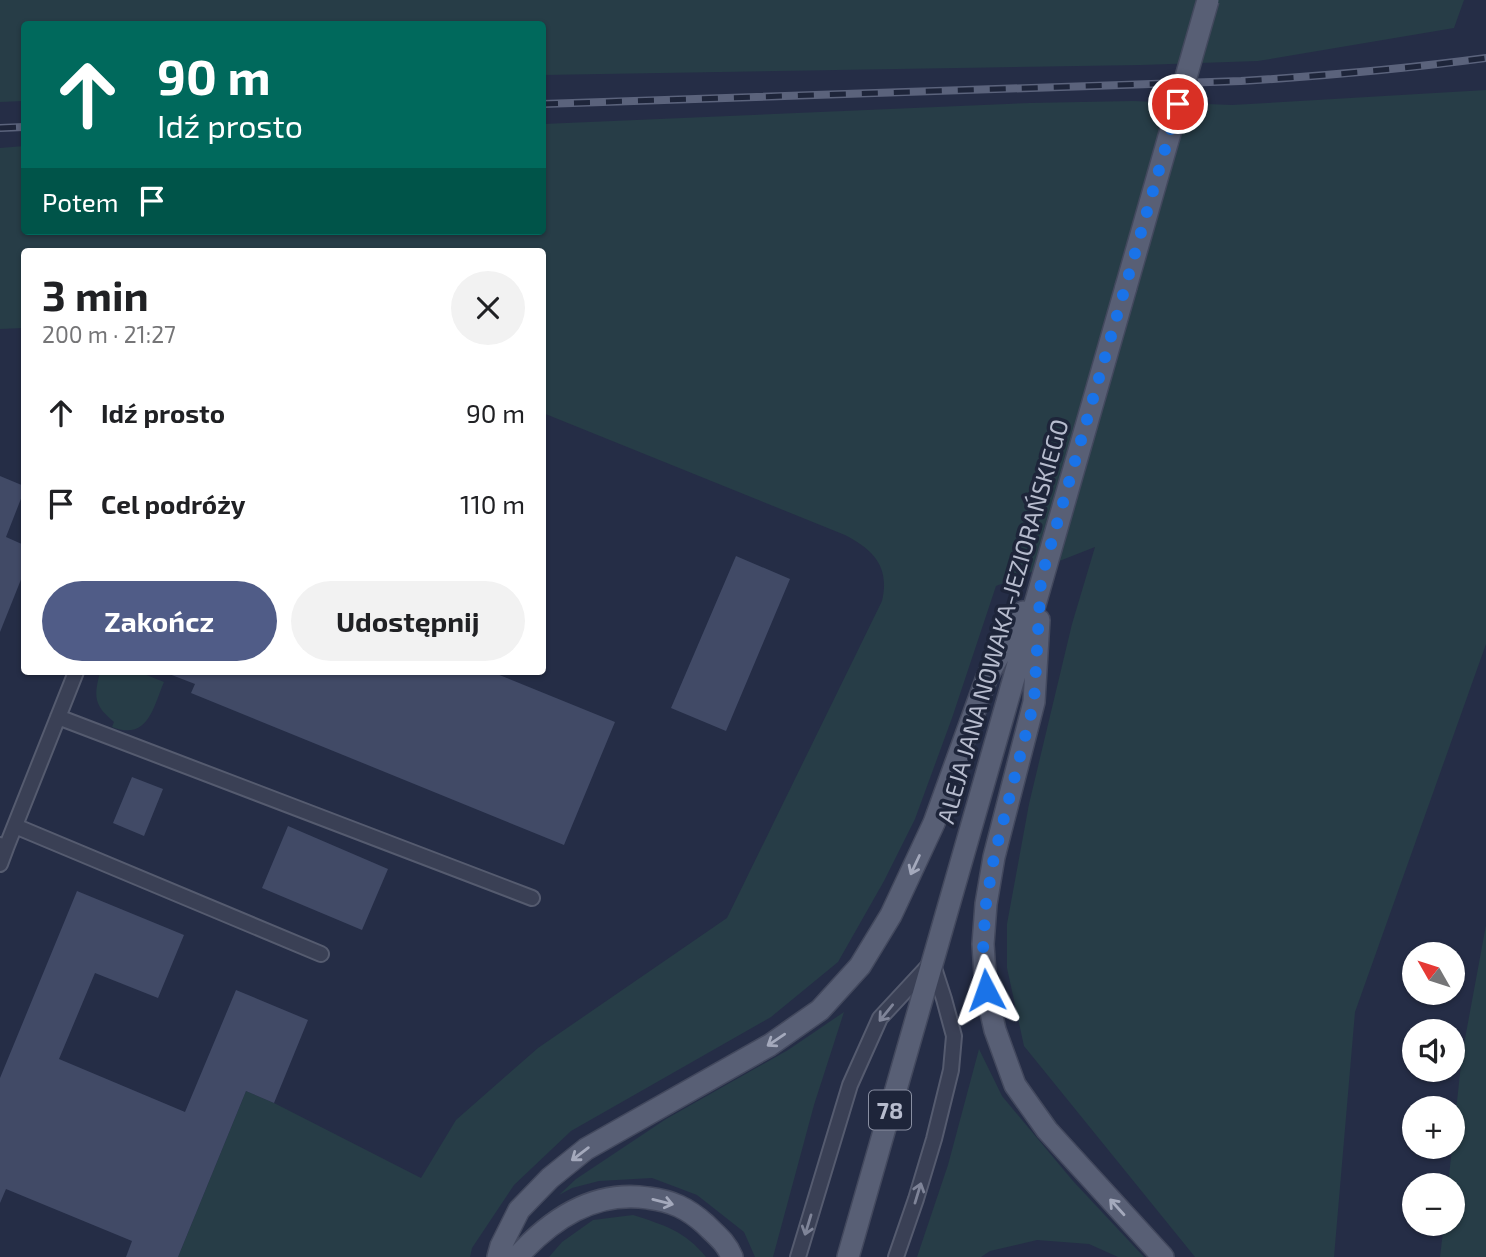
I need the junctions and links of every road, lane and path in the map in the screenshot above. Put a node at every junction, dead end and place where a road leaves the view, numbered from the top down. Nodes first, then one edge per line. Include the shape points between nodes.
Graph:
1 (1208, 0) edge
2 (1041, 579) junction
3 (75, 675) edge
4 (58, 718) junction
5 (15, 826) junction
6 (3, 847) edge
7 (0, 864) edge
8 (532, 898) dead end
9 (321, 954) dead end
10 (932, 962) junction
11 (498, 1257) edge
12 (517, 1257) edge
13 (732, 1257) edge
14 (798, 1257) edge
15 (848, 1257) edge
16 (895, 1257) edge
17 (1163, 1257) edge

1 - 2 main road, ALEJA JANA NOWAKA-JEZIORAŃSKIEGO / 78, bridge
2 - 10 main road, ALEJA JANA NOWAKA-JEZIORAŃSKIEGO / 78
2 -> 11 main road via 987,677 934,823 891,915 860,966 820,1010 770,1045 586,1149 519,1210
17 -> 2 main road via 1047,1130 1015,1085 986,990 986,904 1034,702
3 - 4 lane
4 - 5 lane
4 - 8 lane
5 - 6 lane
5 - 9 lane
6 - 7 lane
10 -> 14 lane via 880,1018 850,1085
10 - 15 main road, ALEJA JANA NOWAKA-JEZIORAŃSKIEGO / 78
16 -> 10 lane via 951,1070 954,1036
12 -> 13 main road via 556,1221 584,1205 634,1196 666,1201 692,1212 727,1245

